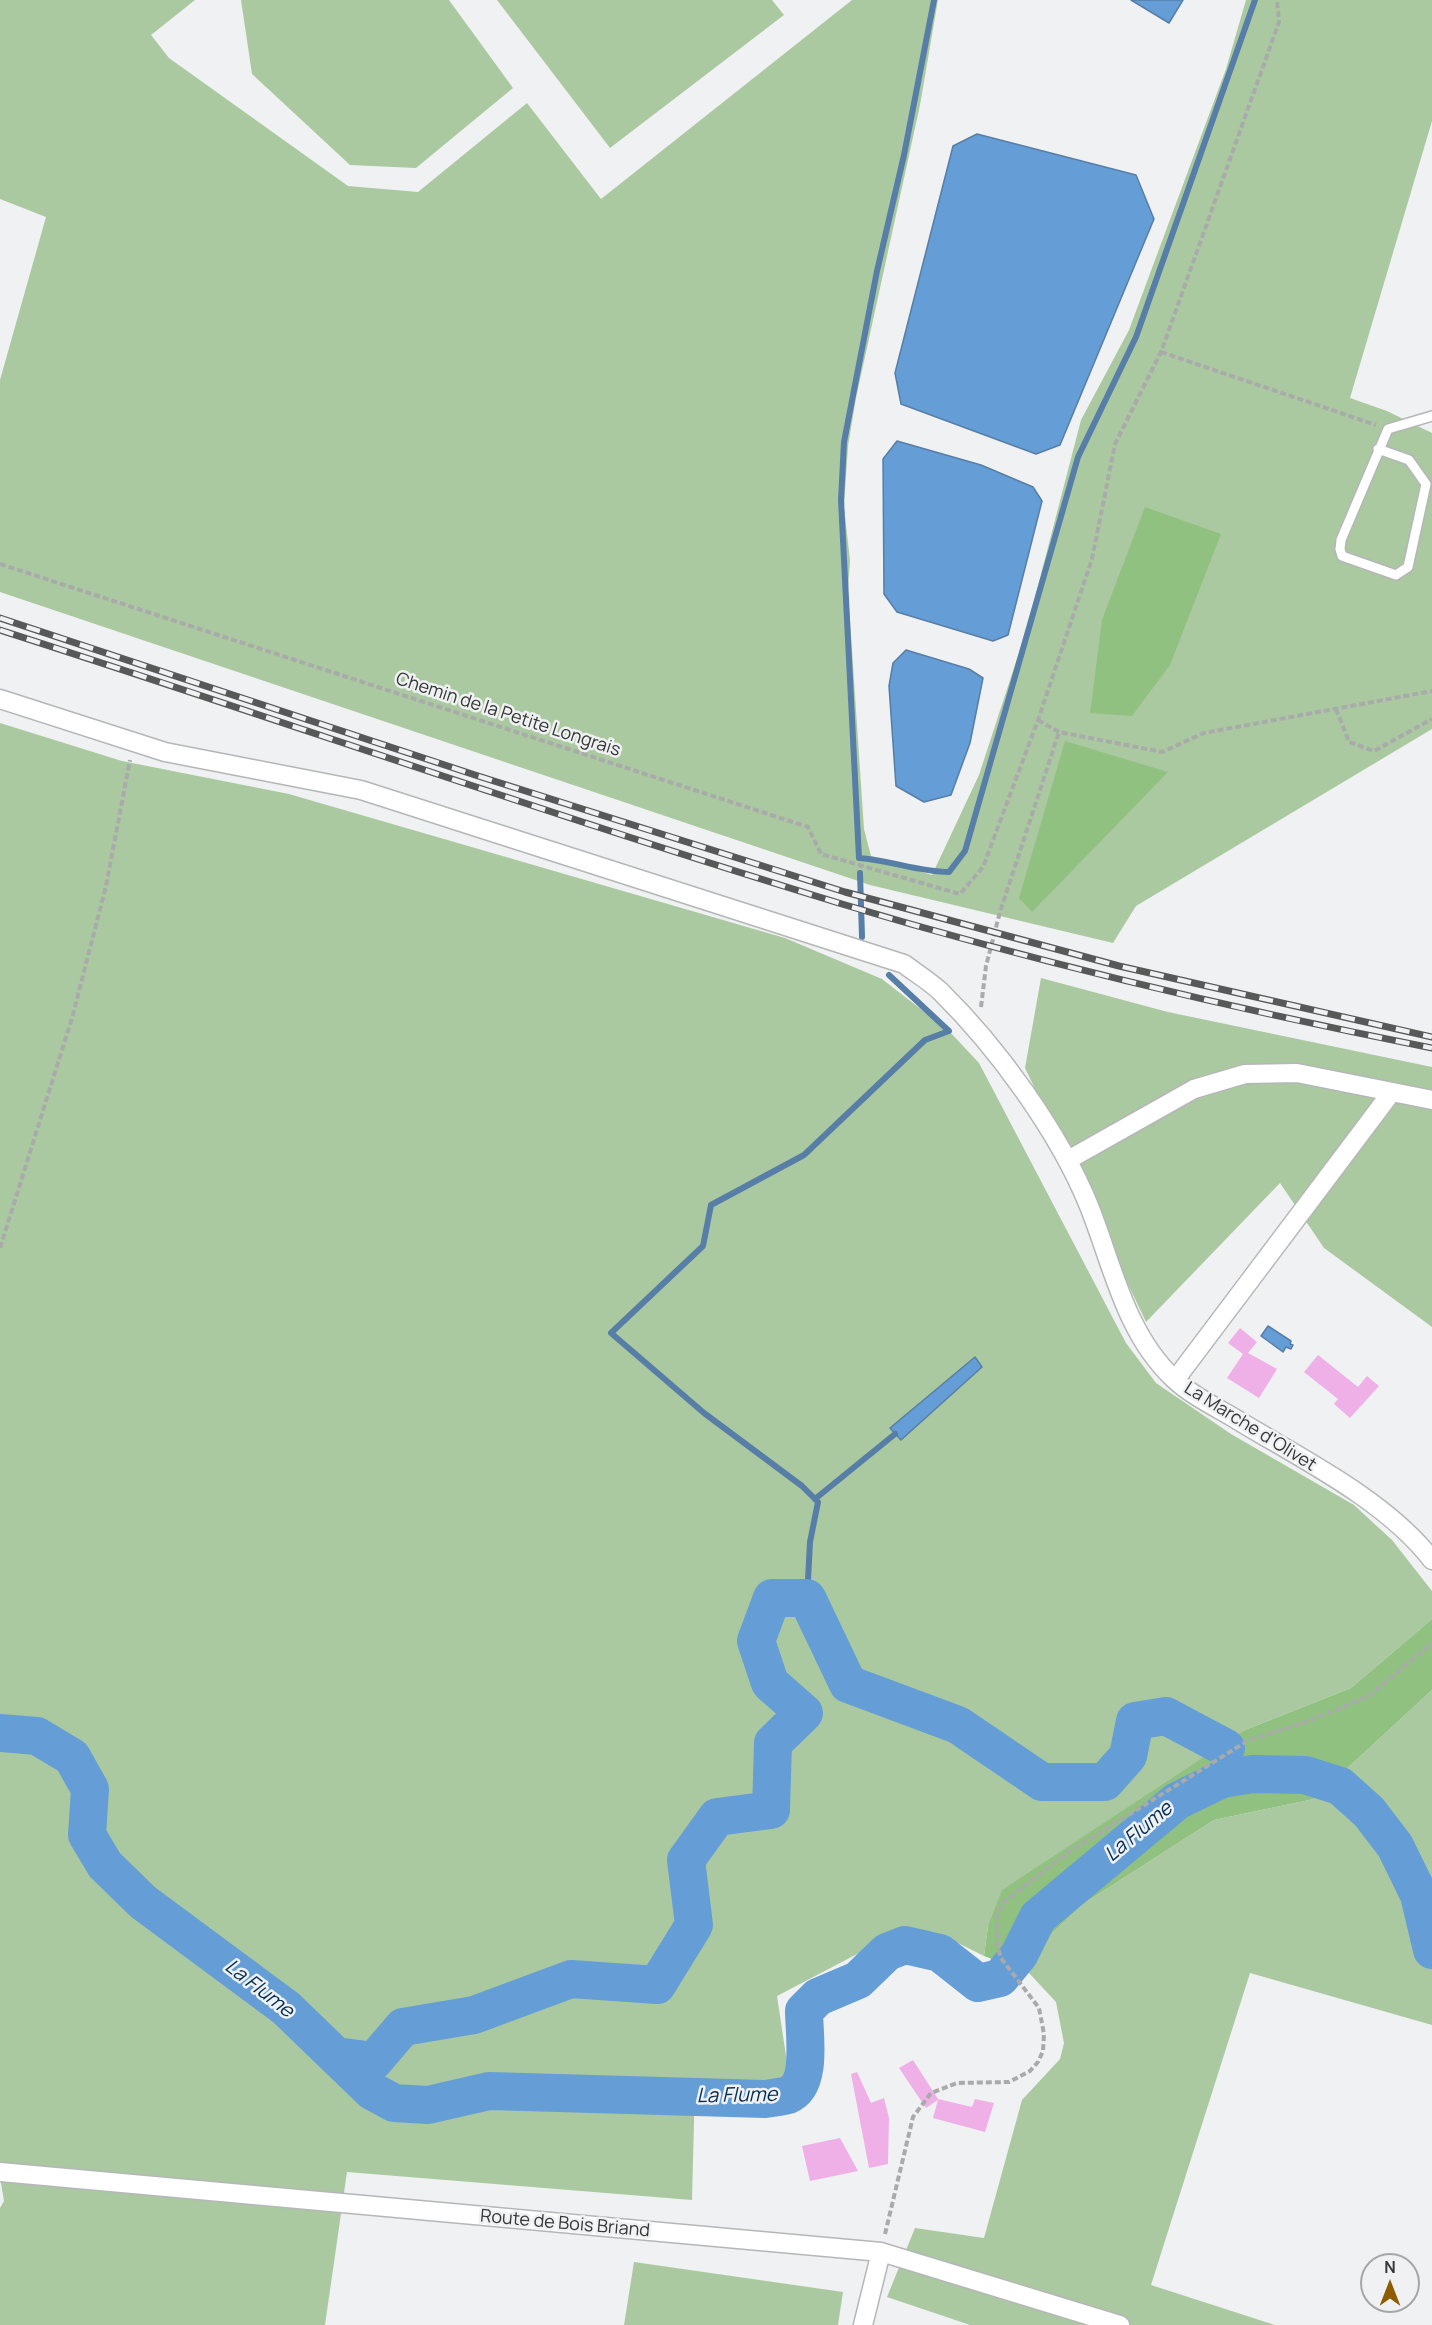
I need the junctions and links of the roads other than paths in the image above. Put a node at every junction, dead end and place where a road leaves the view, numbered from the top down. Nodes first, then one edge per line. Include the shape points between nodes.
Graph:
1 (1432, 416) edge
2 (1378, 449) junction
3 (0, 699) edge
4 (1391, 1093) junction
5 (1432, 1100) edge
6 (1068, 1160) junction
7 (1174, 1380) junction
8 (1432, 1560) edge
9 (0, 2172) edge
10 (881, 2252) junction
11 (863, 2325) edge
12 (1120, 2325) edge

1 - 2 lane via 1388,429
2 - 2 lane via 1340,549 1342,556 1352,561 1396,575 1408,567 1426,484 1409,460
3 - 6 street, La Marche d'Olivet via 165,752 361,790 904,964 938,990 974,1028 1029,1100
4 - 5 street
4 - 6 street via 1297,1073 1245,1074 1194,1089
4 - 7 street
6 - 7 street, La Marche d'Olivet via 1123,1302 1144,1344
7 - 8 street, La Marche d'Olivet via 1398,1522
9 - 10 street, Route de Bois Briand
10 - 11 street
10 - 12 street, Route de Bois Briand

